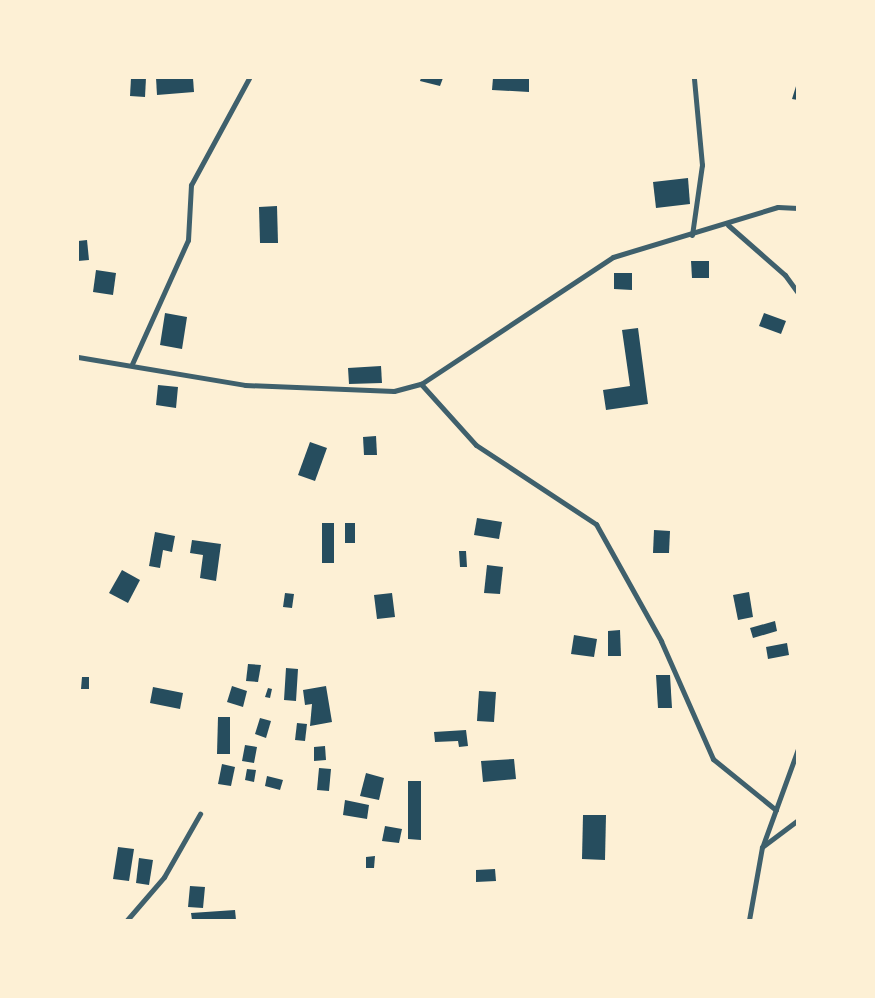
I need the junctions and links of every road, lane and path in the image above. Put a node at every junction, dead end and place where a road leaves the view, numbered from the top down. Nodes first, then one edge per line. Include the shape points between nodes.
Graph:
1 (249, 78) edge
2 (694, 78) edge
3 (798, 208) edge
4 (728, 225) junction
5 (692, 235) junction
6 (798, 294) edge
7 (78, 357) edge
8 (132, 364) junction
9 (421, 384) junction
10 (798, 748) edge
11 (776, 810) junction
12 (200, 814) dead end
13 (798, 820) edge
14 (762, 847) junction
15 (127, 920) edge
16 (749, 920) edge

1 - 8 street via 191,185 188,240
2 - 5 street via 702,165
3 - 4 street via 778,207
4 - 5 street
4 - 6 street via 785,275
5 - 9 street via 613,257
7 - 8 street
8 - 9 street via 245,385 394,391
9 - 11 street via 476,445 596,524 661,641 713,759
10 - 11 street
11 - 14 street
12 - 15 street via 164,877
13 - 14 street
14 - 16 street

